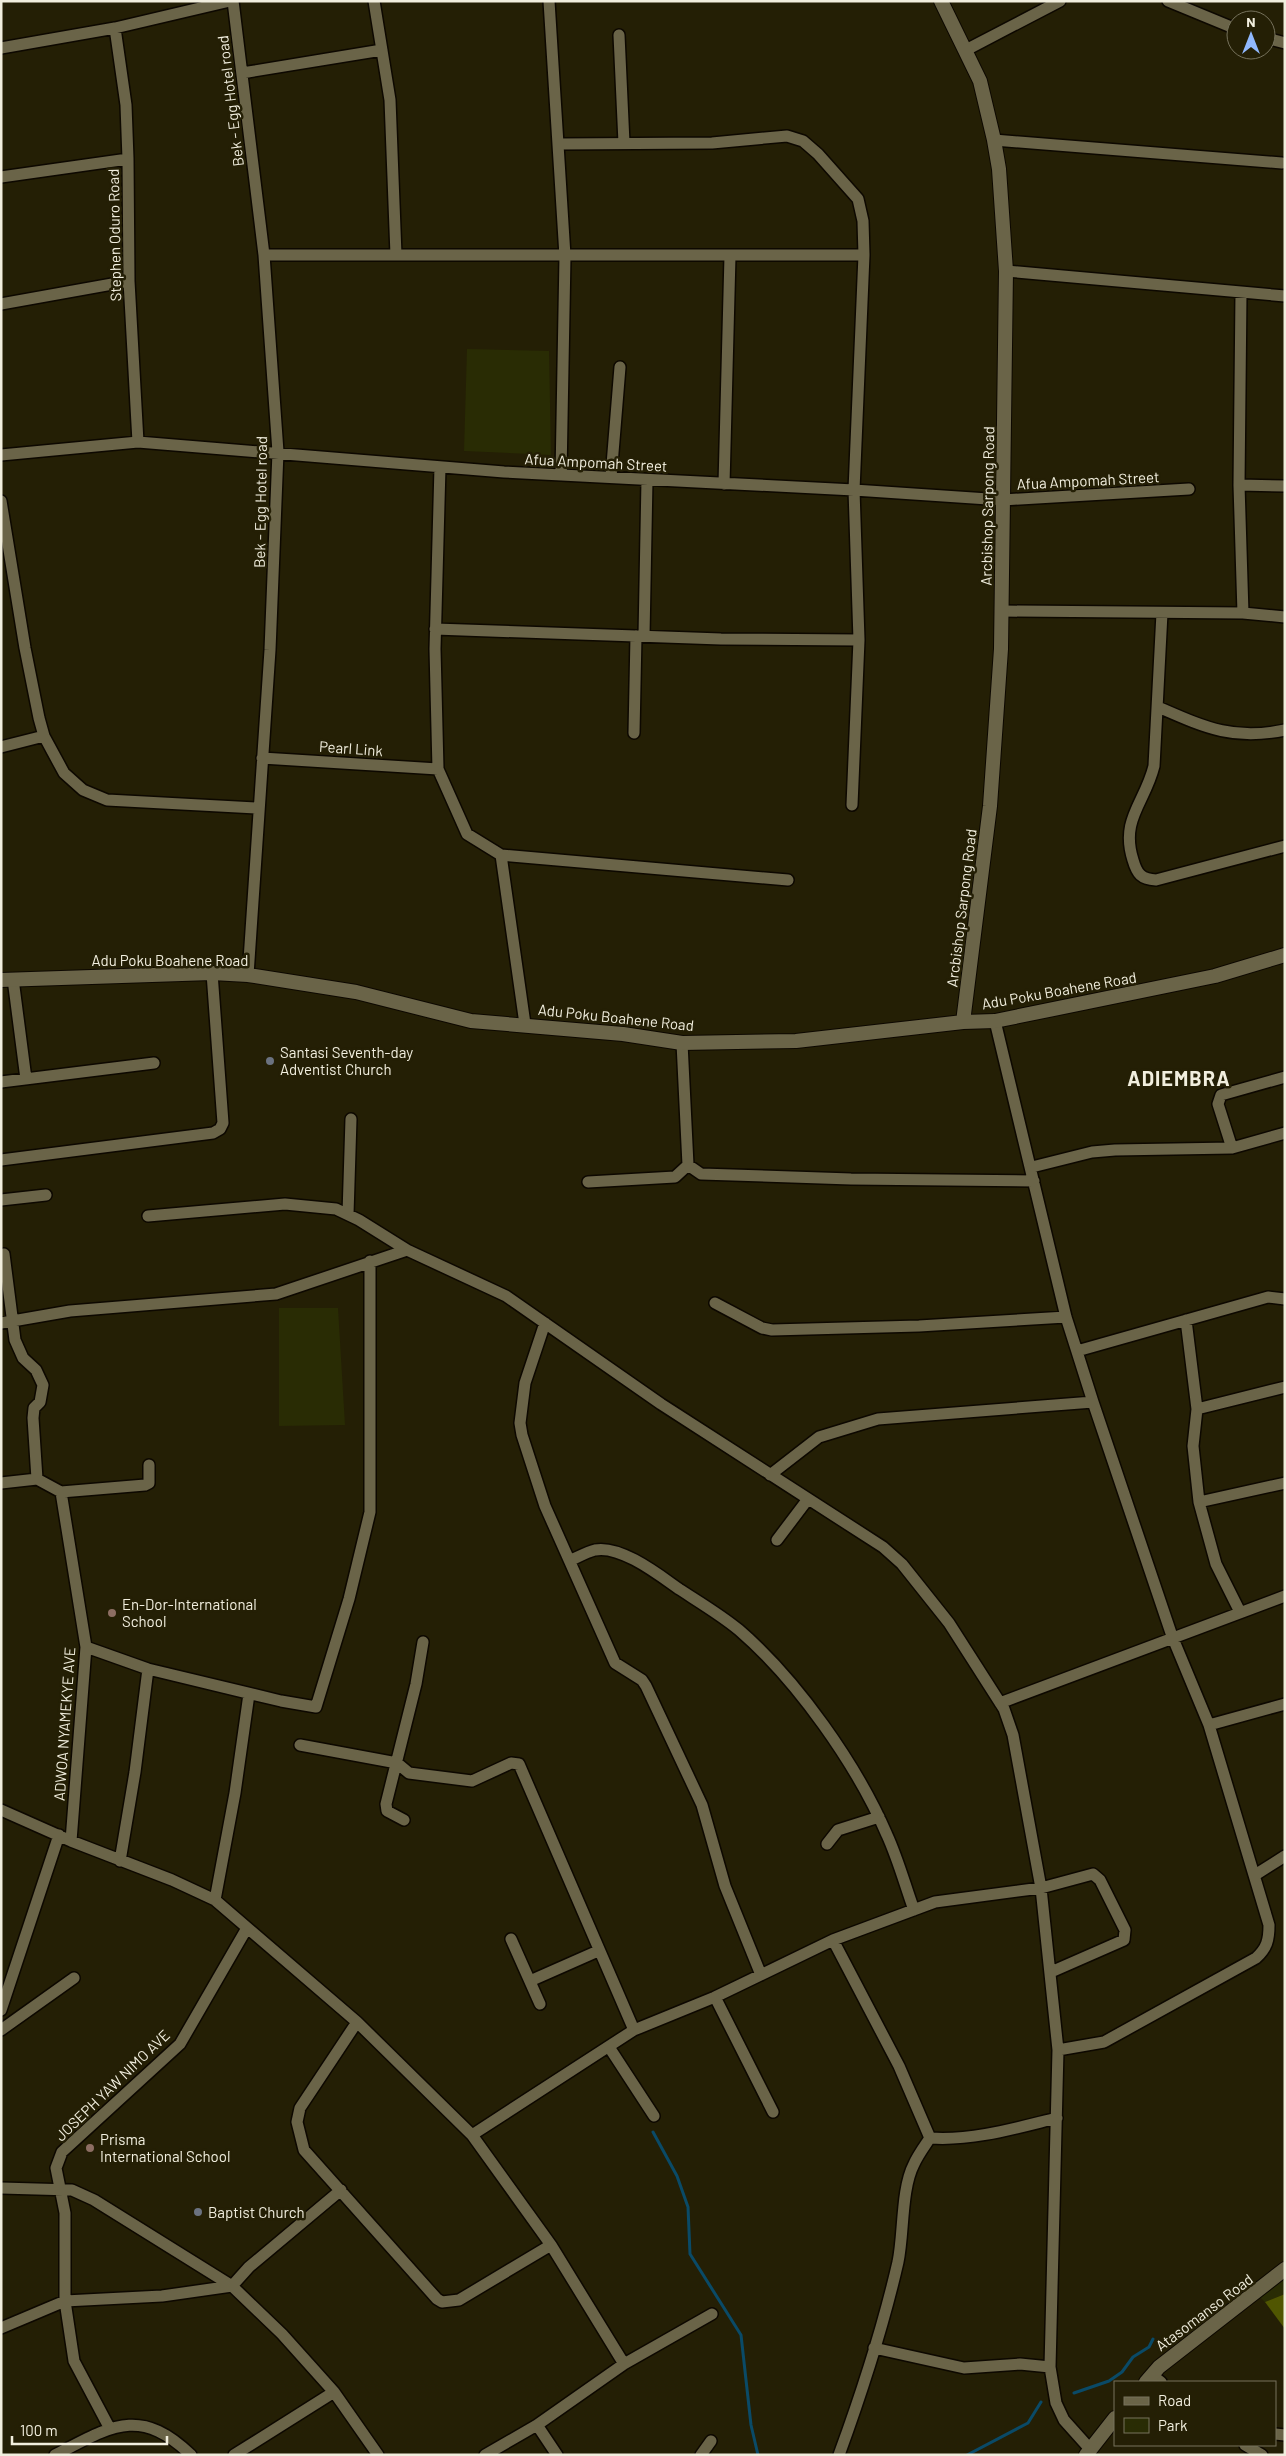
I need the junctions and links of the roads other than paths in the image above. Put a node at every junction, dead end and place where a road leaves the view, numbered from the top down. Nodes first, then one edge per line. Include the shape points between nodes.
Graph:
1 (231, 1) edge
2 (374, 1) edge
3 (549, 1) edge
4 (940, 1) edge
5 (1060, 1) edge
6 (1168, 1) edge
7 (1226, 25) edge
8 (115, 28) junction
9 (619, 35) dead end
10 (1, 48) edge
11 (382, 50) junction
12 (966, 50) junction
13 (242, 73) junction
14 (994, 140) junction
15 (624, 143) junction
16 (559, 144) junction
17 (128, 159) junction
18 (1282, 163) dead end
19 (1, 177) edge
20 (264, 254) junction
21 (396, 255) junction
22 (864, 255) junction
23 (565, 256) junction
24 (730, 256) junction
25 (1006, 271) junction
26 (129, 282) junction
27 (1242, 293) junction
28 (1285, 296) edge
29 (1, 304) edge
30 (620, 367) dead end
31 (138, 442) junction
32 (278, 452) junction
33 (1, 454) edge
34 (440, 467) junction
35 (561, 475) junction
36 (611, 477) junction
37 (647, 480) junction
38 (724, 484) junction
39 (1239, 485) junction
40 (1285, 486) edge
41 (1189, 489) dead end
42 (854, 490) junction
43 (1003, 500) junction
44 (1, 501) edge
45 (1002, 611) junction
46 (1162, 613) junction
47 (1243, 613) junction
48 (1285, 617) edge
49 (435, 629) junction
50 (640, 636) junction
51 (859, 640) junction
52 (1158, 707) junction
53 (1285, 730) edge
54 (634, 733) dead end
55 (44, 736) junction
56 (1, 747) edge
57 (262, 758) junction
58 (438, 768) junction
59 (852, 805) dead end
60 (258, 808) junction
61 (1285, 846) edge
62 (501, 854) junction
63 (788, 880) dead end
64 (1285, 955) edge
65 (212, 973) junction
66 (248, 974) junction
67 (7, 980) edge
68 (995, 1021) junction
69 (963, 1022) junction
70 (526, 1024) junction
71 (682, 1042) junction
72 (154, 1063) dead end
73 (1285, 1077) edge
74 (26, 1079) junction
75 (1, 1082) edge
76 (351, 1119) dead end
77 (1285, 1133) edge
78 (1232, 1148) junction
79 (1, 1160) edge
80 (688, 1165) junction
81 (1032, 1167) junction
82 (1034, 1181) junction
83 (588, 1182) dead end
84 (46, 1195) dead end
85 (1, 1200) edge
86 (348, 1214) junction
87 (148, 1216) dead end
88 (406, 1250) junction
89 (4, 1254) dead end
90 (370, 1261) junction
91 (1285, 1299) edge
92 (715, 1303) dead end
93 (1066, 1316) junction
94 (1186, 1320) junction
95 (7, 1322) edge
96 (545, 1323) junction
97 (1077, 1350) junction
98 (1285, 1387) edge
99 (1093, 1402) junction
100 (1197, 1409) junction
101 (149, 1465) dead end
102 (770, 1475) junction
103 (37, 1479) junction
104 (1285, 1482) edge
105 (1, 1483) edge
106 (61, 1492) junction
107 (808, 1499) junction
108 (1199, 1502) junction
109 (777, 1540) dead end
110 (571, 1560) junction
111 (1285, 1596) edge
112 (1240, 1612) junction
113 (1172, 1636) junction
114 (423, 1642) dead end
115 (86, 1647) junction
116 (148, 1670) junction
117 (249, 1694) junction
118 (1000, 1703) junction
119 (1285, 1704) edge
120 (1208, 1725) junction
121 (300, 1745) dead end
122 (396, 1763) junction
123 (1, 1810) edge
124 (879, 1817) junction
125 (404, 1820) dead end
126 (59, 1835) junction
127 (71, 1841) junction
128 (827, 1844) dead end
129 (1285, 1856) edge
130 (120, 1861) junction
131 (1254, 1875) junction
132 (1041, 1888) junction
133 (216, 1900) junction
134 (914, 1910) junction
135 (247, 1928) junction
136 (511, 1939) dead end
137 (833, 1940) junction
138 (598, 1951) junction
139 (1051, 1972) junction
140 (761, 1975) junction
141 (74, 1978) dead end
142 (530, 1981) junction
143 (715, 1997) junction
144 (540, 2004) dead end
145 (1, 2010) edge
146 (357, 2022) junction
147 (1, 2030) edge
148 (634, 2030) junction
149 (609, 2047) junction
150 (1058, 2050) junction
151 (773, 2112) dead end
152 (654, 2116) dead end
153 (1057, 2118) junction
154 (472, 2135) junction
155 (930, 2138) junction
156 (1, 2188) edge
157 (59, 2190) junction
158 (341, 2190) junction
159 (551, 2246) junction
160 (1285, 2269) edge
161 (232, 2286) junction
162 (65, 2301) junction
163 (712, 2314) dead end
164 (1, 2328) edge
165 (874, 2348) junction
166 (624, 2364) junction
167 (1050, 2367) junction
168 (1153, 2380) edge
169 (334, 2392) junction
170 (1114, 2419) edge
171 (537, 2425) junction
172 (109, 2427) junction
173 (710, 2441) dead end
174 (1088, 2452) edge
175 (55, 2455) edge
176 (191, 2455) edge
177 (234, 2455) edge
178 (378, 2455) edge
179 (486, 2455) edge
180 (557, 2455) edge
181 (700, 2455) edge
182 (839, 2455) edge

1 - 8 street
1 - 13 street, Bek - Egg Hotel road
2 - 11 street
3 - 16 street
4 - 12 street, Arcbishop Sarpong Road
5 - 12 street
6 - 7 street
8 - 10 street
8 - 17 street, Stephen Oduro Road via 126,105
9 - 15 street
11 - 13 street
11 - 21 street via 391,114
12 - 14 street, Arcbishop Sarpong Road via 980,81
13 - 20 street, Bek - Egg Hotel road
14 - 18 street
14 - 25 street, Arcbishop Sarpong Road
15 - 16 street
15 - 22 street via 712,143 787,136 803,141 858,199 863,221
16 - 23 street
17 - 19 street
17 - 26 street, Stephen Oduro Road
20 - 21 street
20 - 32 street, Bek - Egg Hotel road
21 - 23 street
22 - 24 street
22 - 42 street
23 - 24 street
23 - 35 street
24 - 38 street
25 - 27 street
25 - 43 street, Arcbishop Sarpong Road
26 - 29 street
26 - 31 street, Stephen Oduro Road
27 - 28 street
27 - 39 street
30 - 36 street
31 - 32 street, Afua Ampomah Street
31 - 33 street, Afua Ampomah Street
32 - 34 street, Afua Ampomah Street
32 - 57 street, Bek - Egg Hotel road
34 - 35 street, Afua Ampomah Street
34 - 49 street
35 - 36 street, Afua Ampomah Street
36 - 37 street, Afua Ampomah Street
37 - 38 street, Afua Ampomah Street
37 - 50 street
38 - 42 street, Afua Ampomah Street
39 - 40 street
39 - 47 street
41 - 43 street, Afua Ampomah Street
42 - 43 street, Afua Ampomah Street
42 - 51 street
43 - 45 street, Arcbishop Sarpong Road
44 - 55 street via 25,648
45 - 46 street
45 - 69 street, Arcbishop Sarpong Road via 990,806
46 - 47 street
46 - 52 street
47 - 48 street
49 - 50 street
49 - 58 street
50 - 51 street
50 - 54 street
51 - 59 street
52 - 53 street via 1217,731 1265,734
52 - 61 street via 1151,780 1129,829 1128,846 1138,875 1156,880
55 - 56 street
55 - 60 street via 64,773 83,790 108,800
57 - 58 street, Pearl Link
57 - 60 street, Bek - Egg Hotel road
58 - 62 street via 467,834
60 - 66 street, Bek - Egg Hotel road
62 - 63 street
62 - 70 street
64 - 68 street, Adu Poku Boahene Road via 1215,976
65 - 66 street, Adu Poku Boahene Road
65 - 67 street, Adu Poku Boahene Road
65 - 79 street via 223,1123 220,1129 212,1133
66 - 70 street, Adu Poku Boahene Road via 356,992 471,1021
67 - 74 street
68 - 69 street, Adu Poku Boahene Road
68 - 81 street
69 - 71 street, Adu Poku Boahene Road via 796,1041
70 - 71 street, Adu Poku Boahene Road
71 - 80 street
72 - 74 street
73 - 78 street via 1221,1094 1218,1104
74 - 75 street
76 - 86 street
77 - 78 street
78 - 81 street via 1092,1152
80 - 82 street via 701,1174
80 - 83 street via 675,1177
81 - 82 street
82 - 93 street
84 - 85 street
86 - 87 street via 336,1209 285,1204
86 - 88 street
88 - 90 street
88 - 96 street via 506,1296
89 - 95 street
90 - 95 street via 276,1294 70,1311
90 - 117 street via 370,1512 349,1599 316,1707
91 - 94 street via 1268,1297
92 - 93 street via 768,1330 919,1326
93 - 97 street
94 - 97 street
94 - 100 street
95 - 103 street via 22,1358 36,1370 44,1384 33,1418
96 - 102 street
96 - 110 street via 525,1383 520,1423 545,1506
97 - 99 street
98 - 100 street
99 - 102 street via 878,1419 819,1437
99 - 113 street
100 - 108 street via 1192,1446
101 - 106 street via 148,1483 145,1485
102 - 107 street
103 - 105 street
103 - 106 street
104 - 108 street
106 - 115 street, ADWOA NYAMEKYE AVE
107 - 109 street
107 - 118 street via 882,1547 902,1564 949,1623
108 - 112 street via 1216,1564
110 - 124 street via 594,1550 610,1550 644,1565 738,1630 783,1674 818,1720 864,1787
110 - 140 street via 615,1664 642,1680 646,1686 702,1805 725,1886
111 - 112 street
112 - 113 street
113 - 118 street
113 - 120 street
114 - 122 street
115 - 116 street
115 - 127 street, ADWOA NYAMEKYE AVE
116 - 117 street
116 - 130 street
117 - 133 street
118 - 132 street via 1014,1735
119 - 120 street
120 - 131 street
121 - 122 street
122 - 125 street via 385,1808
122 - 138 street via 409,1773 472,1781 511,1763 521,1766
123 - 126 street
124 - 128 street via 838,1830
124 - 134 street
126 - 127 street
126 - 145 street
127 - 130 street
129 - 131 street
130 - 133 street
131 - 150 street via 1269,1925 1269,1940 1256,1958 1104,2042
132 - 134 street via 955,1898
132 - 139 street
132 - 139 street via 1089,1874 1098,1876 1126,1935 1120,1943
133 - 135 street
134 - 137 street
135 - 146 street
135 - 157 street, JOSEPH YAW NIMO AVE via 180,2044 62,2152 56,2168
136 - 142 street
137 - 140 street
137 - 155 street via 899,2066
138 - 142 street
138 - 148 street
139 - 150 street
140 - 143 street
141 - 147 street
142 - 144 street
143 - 148 street
143 - 151 street
146 - 154 street
146 - 158 street via 300,2108 297,2122 304,2150
148 - 149 street
149 - 152 street
149 - 154 street
150 - 153 street
153 - 155 street via 992,2133
153 - 167 street
154 - 159 street
155 - 165 street via 913,2166 898,2259
156 - 157 street
157 - 161 street via 72,2190 94,2200
157 - 162 street, JOSEPH YAW NIMO AVE via 65,2213
158 - 159 street via 442,2302 459,2300
158 - 161 street
159 - 166 street
160 - 168 street, Atasomanso Road via 1158,2367
161 - 162 street via 162,2296
161 - 169 street via 282,2334
162 - 164 street
162 - 172 street, JOSEPH YAW NIMO AVE via 74,2361
163 - 166 street
165 - 167 street via 964,2368 1020,2364
165 - 182 street
166 - 171 street
167 - 174 street via 1056,2403 1064,2420
169 - 177 street
169 - 178 street
170 - 174 street
171 - 179 street
171 - 180 street
172 - 175 street
172 - 176 street via 144,2424 172,2437
173 - 181 street

